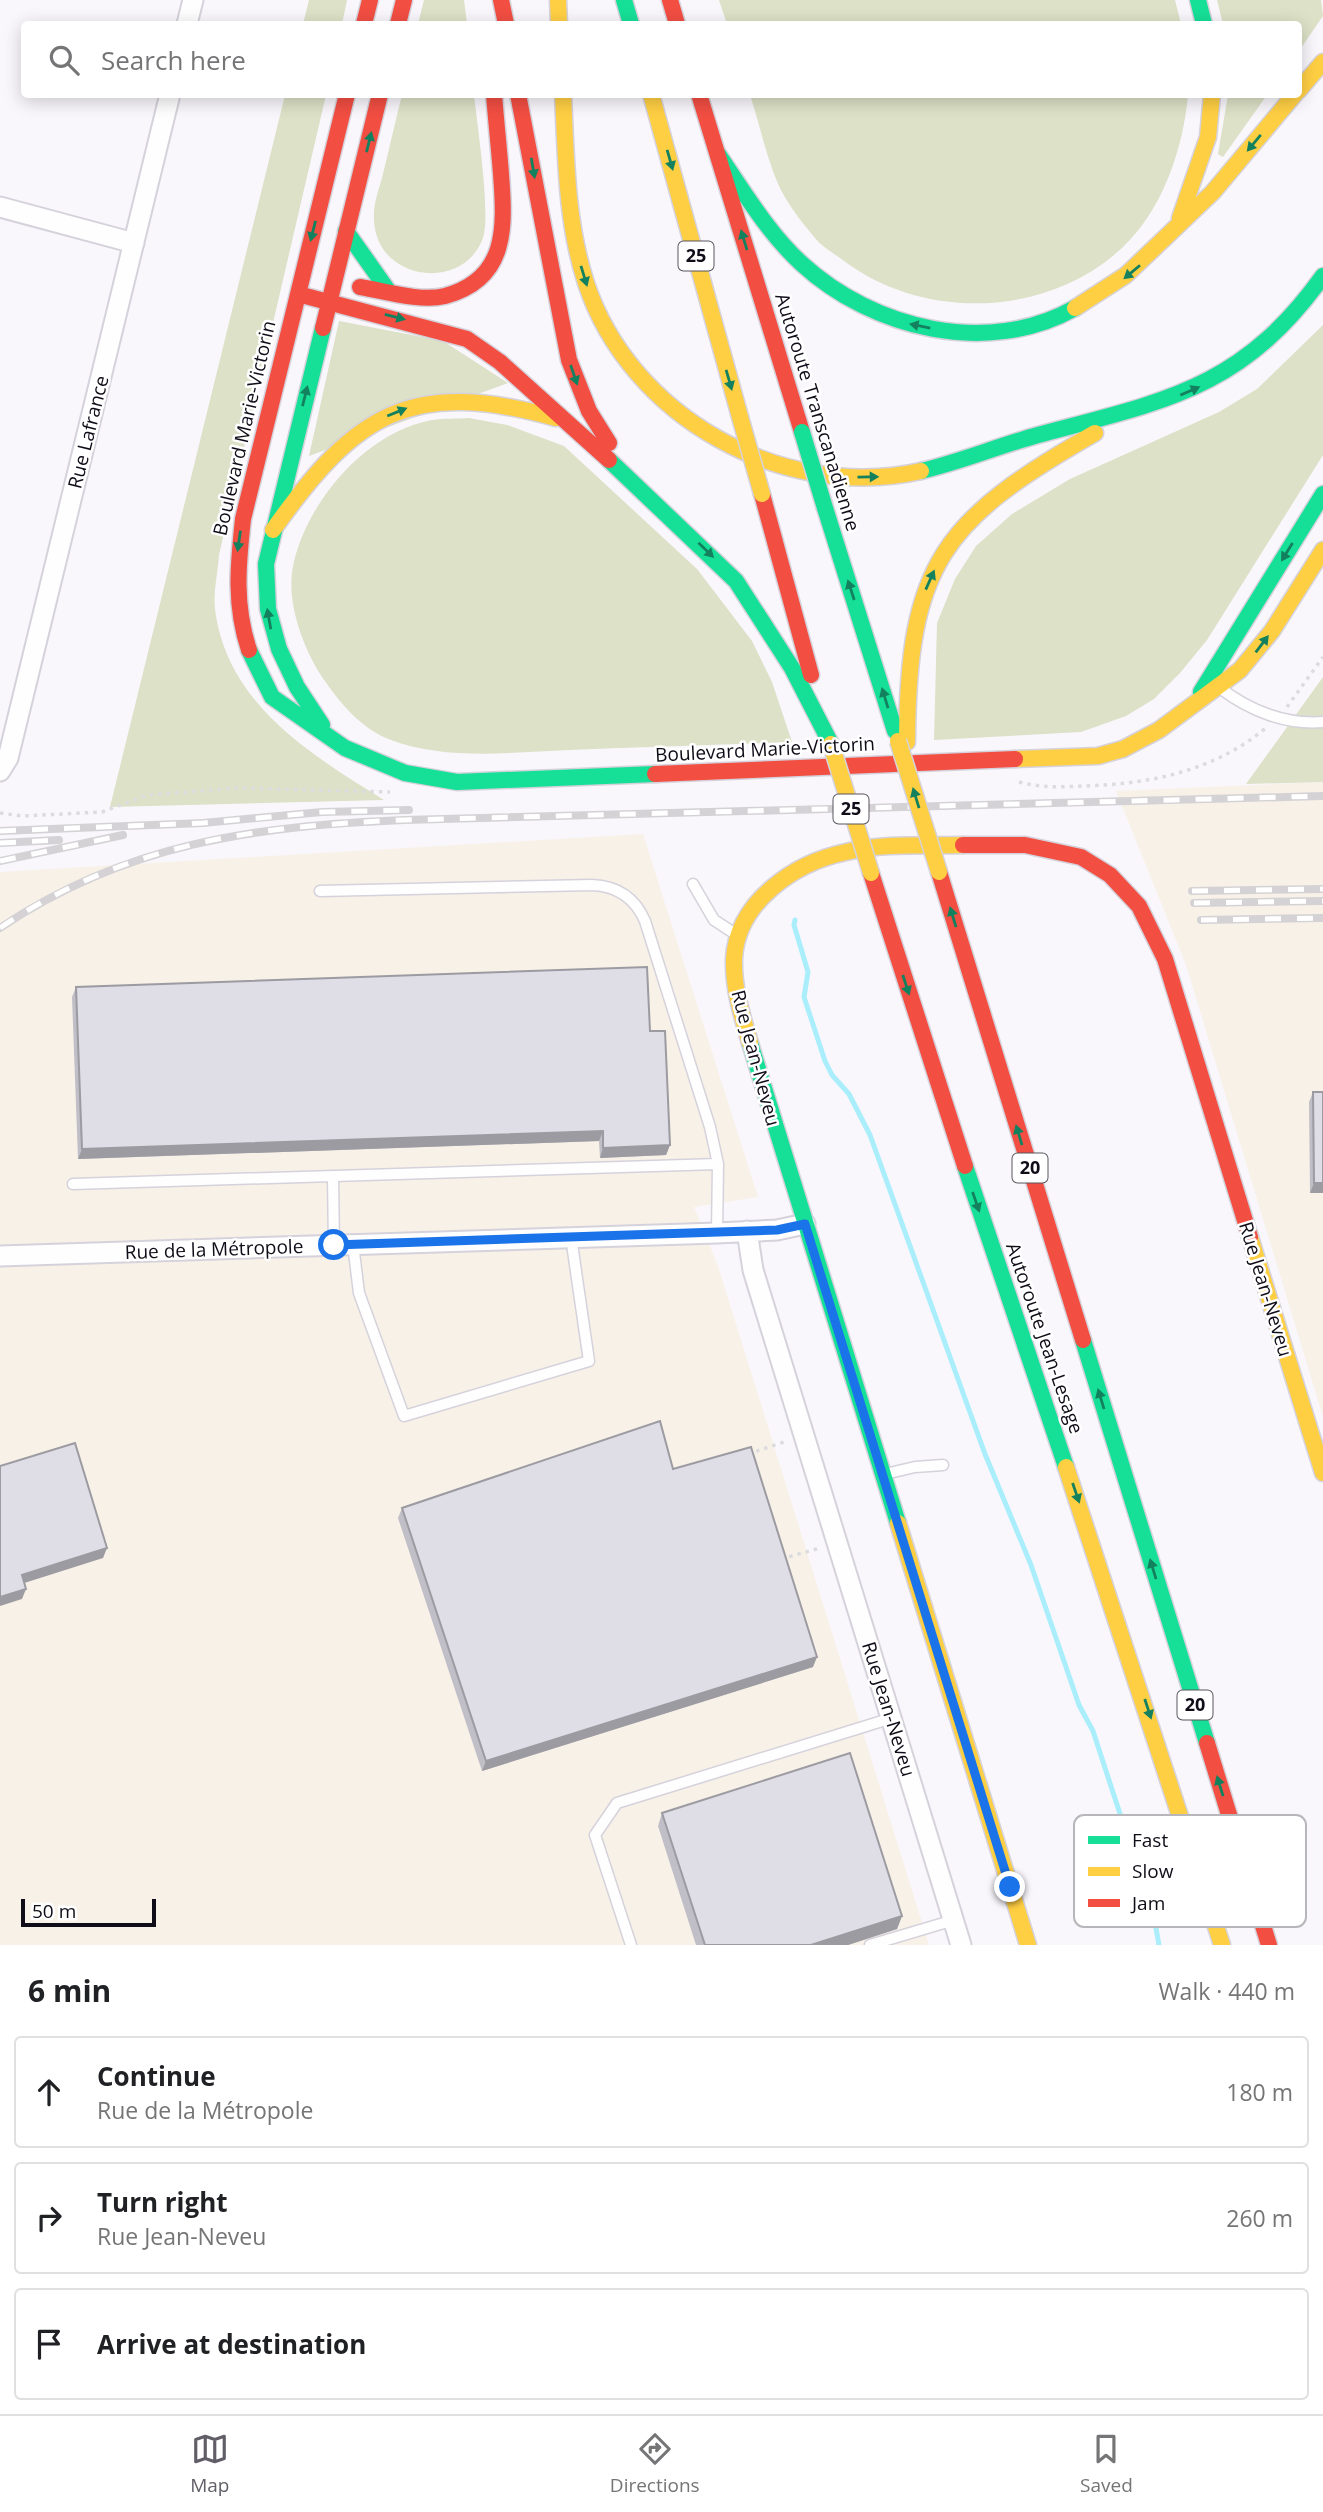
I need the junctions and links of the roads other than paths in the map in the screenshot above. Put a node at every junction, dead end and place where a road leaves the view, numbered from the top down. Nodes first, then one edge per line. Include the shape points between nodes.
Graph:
1 (193, 0) edge
2 (370, 0) edge
3 (404, 0) edge
4 (492, 0) edge
5 (501, 0) edge
6 (558, 0) edge
7 (624, 0) edge
8 (670, 0) edge
9 (1198, 0) edge
10 (188, 21) edge
11 (365, 21) edge
12 (399, 21) edge
13 (492, 21) edge
14 (505, 21) edge
15 (559, 21) edge
16 (630, 21) edge
17 (676, 21) edge
18 (1203, 21) edge
19 (1323, 62) edge
20 (1302, 87) edge
21 (169, 98) edge
22 (346, 98) edge
23 (379, 98) edge
24 (494, 98) edge
25 (519, 98) edge
26 (563, 98) edge
27 (652, 98) edge
28 (700, 98) edge
29 (1212, 98) edge
30 (1293, 98) edge
31 (718, 154) junction
32 (0, 207) edge
33 (1179, 222) junction
34 (346, 231) junction
35 (134, 243) junction
36 (303, 272) junction
37 (1323, 276) edge
38 (333, 280) junction
39 (387, 289) junction
40 (298, 294) junction
41 (328, 301) junction
42 (1125, 414) junction
43 (570, 423) junction
44 (1323, 494) edge
45 (656, 503) junction
46 (273, 530) junction
47 (1323, 550) edge
48 (1213, 683) junction
49 (1323, 722) edge
50 (332, 739) junction
51 (903, 742) junction
52 (831, 744) junction
53 (1, 770) edge
54 (871, 873) joint
55 (693, 884) dead end
56 (320, 891) dead end
57 (739, 936) junction
58 (718, 1164) junction
59 (334, 1177) junction
60 (72, 1184) dead end
61 (805, 1224) junction
62 (747, 1231) junction
63 (718, 1233) junction
64 (571, 1237) junction
65 (343, 1245) junction
66 (0, 1256) edge
67 (943, 1465) dead end
68 (1323, 1474) edge
69 (883, 1475) junction
70 (892, 1718) junction
71 (1181, 1815) edge
72 (1229, 1815) edge
73 (954, 1920) junction
74 (1216, 1927) edge
75 (1263, 1927) edge
76 (631, 1945) edge
77 (870, 1945) edge
78 (961, 1945) edge
79 (1028, 1945) edge
80 (1222, 1945) edge
81 (1269, 1945) edge

1 - 10 street
2 - 11 main road
3 - 12 main road
4 - 13 main road
5 - 14 main road
6 - 15 main road
7 - 16 main road
8 - 17 main road
9 - 18 main road
19 - 20 main road
21 - 35 street, Rue Lafrance
22 -> 36 main road, Boulevard Marie-Victorin
34 -> 23 main road, Boulevard Marie-Victorin
24 - 39 main road via 505,214 496,258 478,280 453,294 427,297
25 -> 45 main road via 558,314 575,379 616,454
26 -> 42 main road via 573,232 593,303 619,352 640,379 712,438 788,470 841,477 881,476 917,471
27 -> 52 main road, 25, bridge
28 - 31 main road, Autoroute Transcanadienne
29 - 33 main road via 1208,137
30 -> 33 main road via 1212,192
33 -> 31 main road via 1135,270 1073,311 1013,329 954,332 883,316 831,288 788,250
51 -> 31 main road, Autoroute Transcanadienne, bridge via 825,508
32 - 35 street
34 - 38 main road, Boulevard Marie-Victorin
34 - 39 main road
35 - 53 street, Rue Lafrance via 8,758
36 - 38 main road
36 - 40 main road, Boulevard Marie-Victorin
42 -> 37 main road via 1208,383 1246,361 1297,314
38 - 39 main road
38 - 41 main road, Boulevard Marie-Victorin
40 - 41 main road
40 -> 50 main road, Boulevard Marie-Victorin via 241,530 237,594 245,641 272,697
41 -> 43 main road via 467,339
46 -> 41 main road, Boulevard Marie-Victorin
51 -> 42 main road via 913,630 927,584 950,544 1004,488
43 - 45 main road
46 -> 43 main road via 336,450 402,410 436,400 473,399 512,405
44 -> 48 main road, Boulevard Marie-Victorin
45 -> 52 main road via 747,596 792,668
50 -> 46 main road, Boulevard Marie-Victorin via 287,673 272,637 265,592
48 -> 47 main road, Boulevard Marie-Victorin via 1240,670 1265,641
48 - 49 lane via 1243,704 1277,717
48 - 50 main road, Boulevard Marie-Victorin via 1165,726 1134,744 1083,758 443,781 382,766
72 -> 51 main road, Autoroute Jean-Lesage / 20, bridge via 908,771
52 - 54 main road, Autoroute Jean-Lesage / 25, bridge
54 -> 71 main road, Autoroute Jean-Lesage / 20 via 961,1159
55 - 57 lane via 714,920
56 - 58 lane via 592,885 623,893 645,921
57 - 61 main road, Rue Jean-Neveu via 734,971 741,1014
57 - 68 main road, Rue Jean-Neveu via 755,906 779,882 816,860 849,851 992,844 1042,847 1086,860 1125,888 1148,918 1165,959
58 - 59 lane
58 - 63 lane
59 - 60 lane
59 - 65 lane
61 - 62 street, Rue de la Métropole
61 - 69 main road, Rue Jean-Neveu
62 - 63 street, Rue de la Métropole
62 - 70 street, Rue Jean-Neveu via 753,1270
63 - 64 street, Rue de la Métropole
64 - 65 street, Rue de la Métropole
64 - 65 lane via 590,1361 404,1416
65 - 66 street, Rue de la Métropole
67 - 69 lane via 915,1466
69 - 79 main road, Rue Jean-Neveu
70 - 73 street, Rue Jean-Neveu
70 - 76 lane via 617,1803 595,1835
73 - 77 lane
73 - 78 street, Rue Jean-Neveu
74 -> 80 main road, Autoroute Jean-Lesage / 20
81 -> 75 main road, Autoroute Jean-Lesage / 20, bridge

